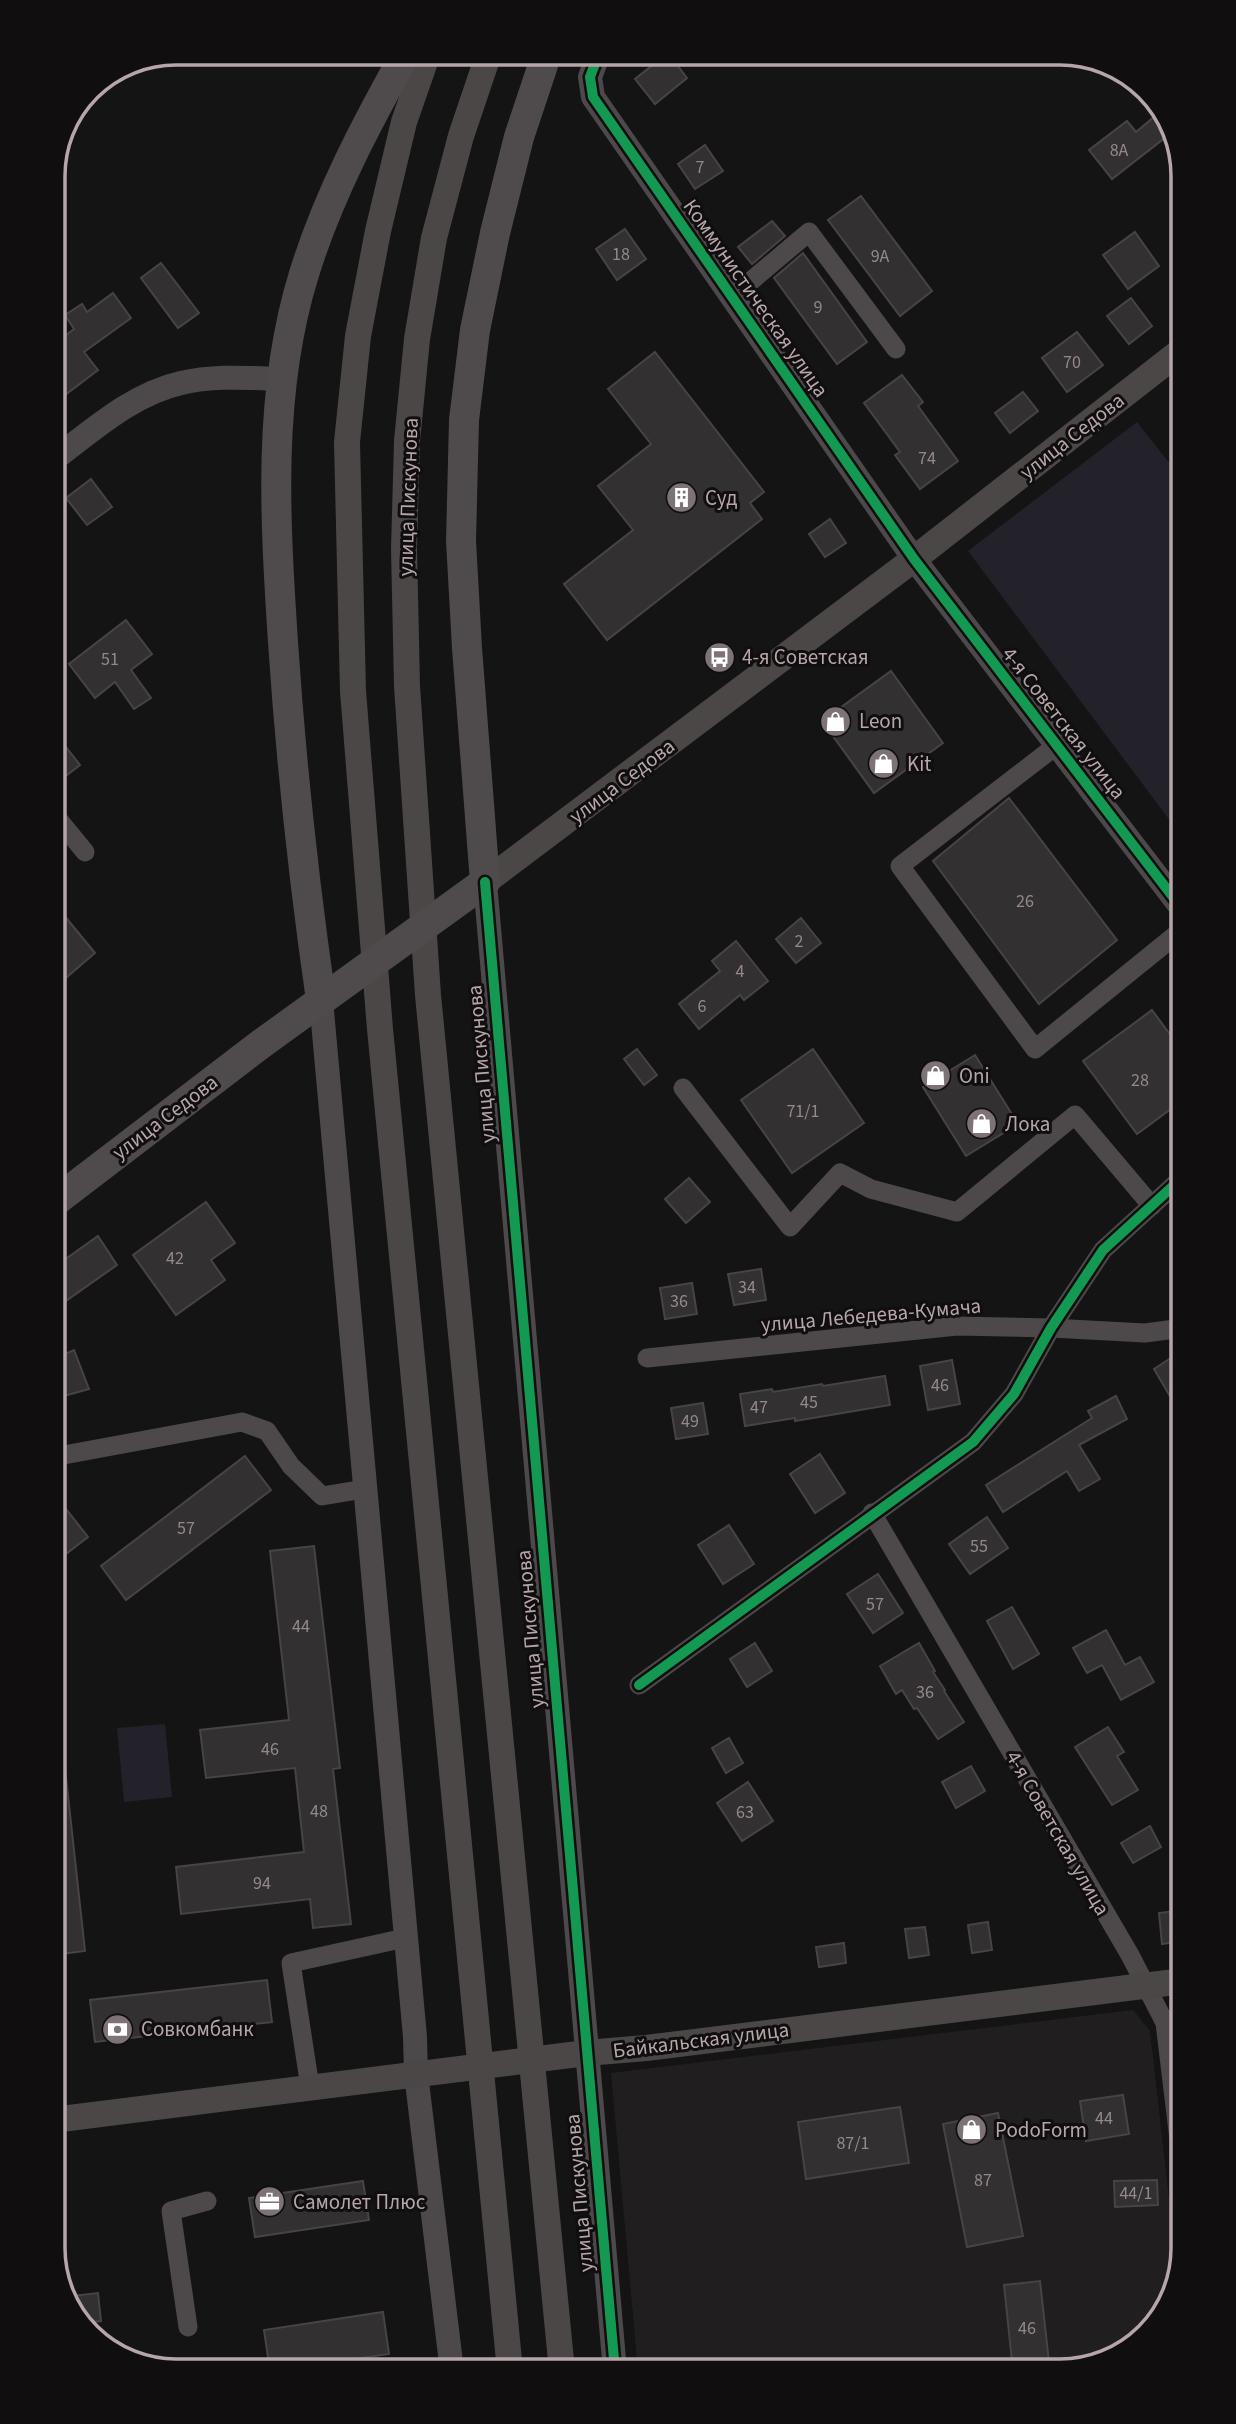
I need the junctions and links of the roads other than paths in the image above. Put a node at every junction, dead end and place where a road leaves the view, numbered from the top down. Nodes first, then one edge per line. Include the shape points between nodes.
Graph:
1 (399, 65) edge
2 (424, 65) edge
3 (485, 65) edge
4 (543, 65) edge
5 (595, 65) edge
6 (732, 297) junction
7 (896, 349) dead end
8 (1171, 359) edge
9 (283, 379) junction
10 (65, 451) edge
11 (914, 559) junction
12 (1057, 745) junction
13 (65, 828) edge
14 (85, 852) dead end
15 (485, 882) junction
16 (1171, 893) edge
17 (1171, 939) edge
18 (321, 1000) junction
19 (683, 1088) dead end
20 (1171, 1189) edge
21 (65, 1194) edge
22 (1152, 1206) junction
23 (1051, 1328) junction
24 (1171, 1330) edge
25 (647, 1358) dead end
26 (65, 1456) edge
27 (364, 1489) junction
28 (872, 1513) junction
29 (639, 1685) dead end
30 (405, 1938) junction
31 (1171, 1983) edge
32 (1144, 1986) junction
33 (586, 2053) junction
34 (1171, 2071) edge
35 (416, 2074) junction
36 (310, 2087) junction
37 (65, 2118) edge
38 (207, 2201) dead end
39 (188, 2327) dead end
40 (451, 2359) edge
41 (509, 2359) edge
42 (561, 2359) edge
43 (614, 2359) edge

1 - 9 main road via 319,232 304,275
2 - 41 main road via 401,136 358,336 347,442 353,691 381,1043
3 - 42 main road, улица Пискунова via 434,238 417,340 407,441 407,686 428,995
4 - 15 main road, улица Пискунова via 495,233 475,330 464,420 461,541
5 - 6 street, Коммунистическая улица via 590,78 593,97
6 - 7 street via 809,232
6 - 11 street, Коммунистическая улица
8 - 11 main road, улица Седова
9 - 10 street via 209,379 159,390 114,414
9 - 18 main road via 275,459 281,610
11 - 12 street, 4-я Советская улица
11 - 15 main road, улица Седова
12 - 16 street, 4-я Советская улица
12 - 17 street via 900,866 1035,1049
13 - 14 street
15 - 18 main road, улица Седова
15 - 33 street, улица Пискунова
18 - 21 main road, улица Седова
18 - 27 street
19 - 22 street via 790,1227 840,1173 871,1189 957,1212 1074,1115
20 - 22 street
22 - 23 street via 1103,1250
23 - 24 street, улица Лебедева-Кумача via 1145,1334
23 - 25 street, улица Лебедева-Кумача via 957,1326
23 - 28 street via 1014,1394 973,1442
26 - 27 street via 242,1422 267,1431 291,1466 322,1496
27 - 30 street
28 - 29 street
28 - 32 street, 4-я Советская улица
30 - 35 street
30 - 36 street via 291,1963
31 - 32 main road, Байкальская улица
32 - 33 main road, Байкальская улица
32 - 34 street, 4-я Советская улица via 1165,2023
33 - 35 main road, Байкальская улица
33 - 43 street, улица Пискунова
35 - 36 main road, Байкальская улица
35 - 40 street
36 - 37 main road, Байкальская улица
38 - 39 street via 171,2211

